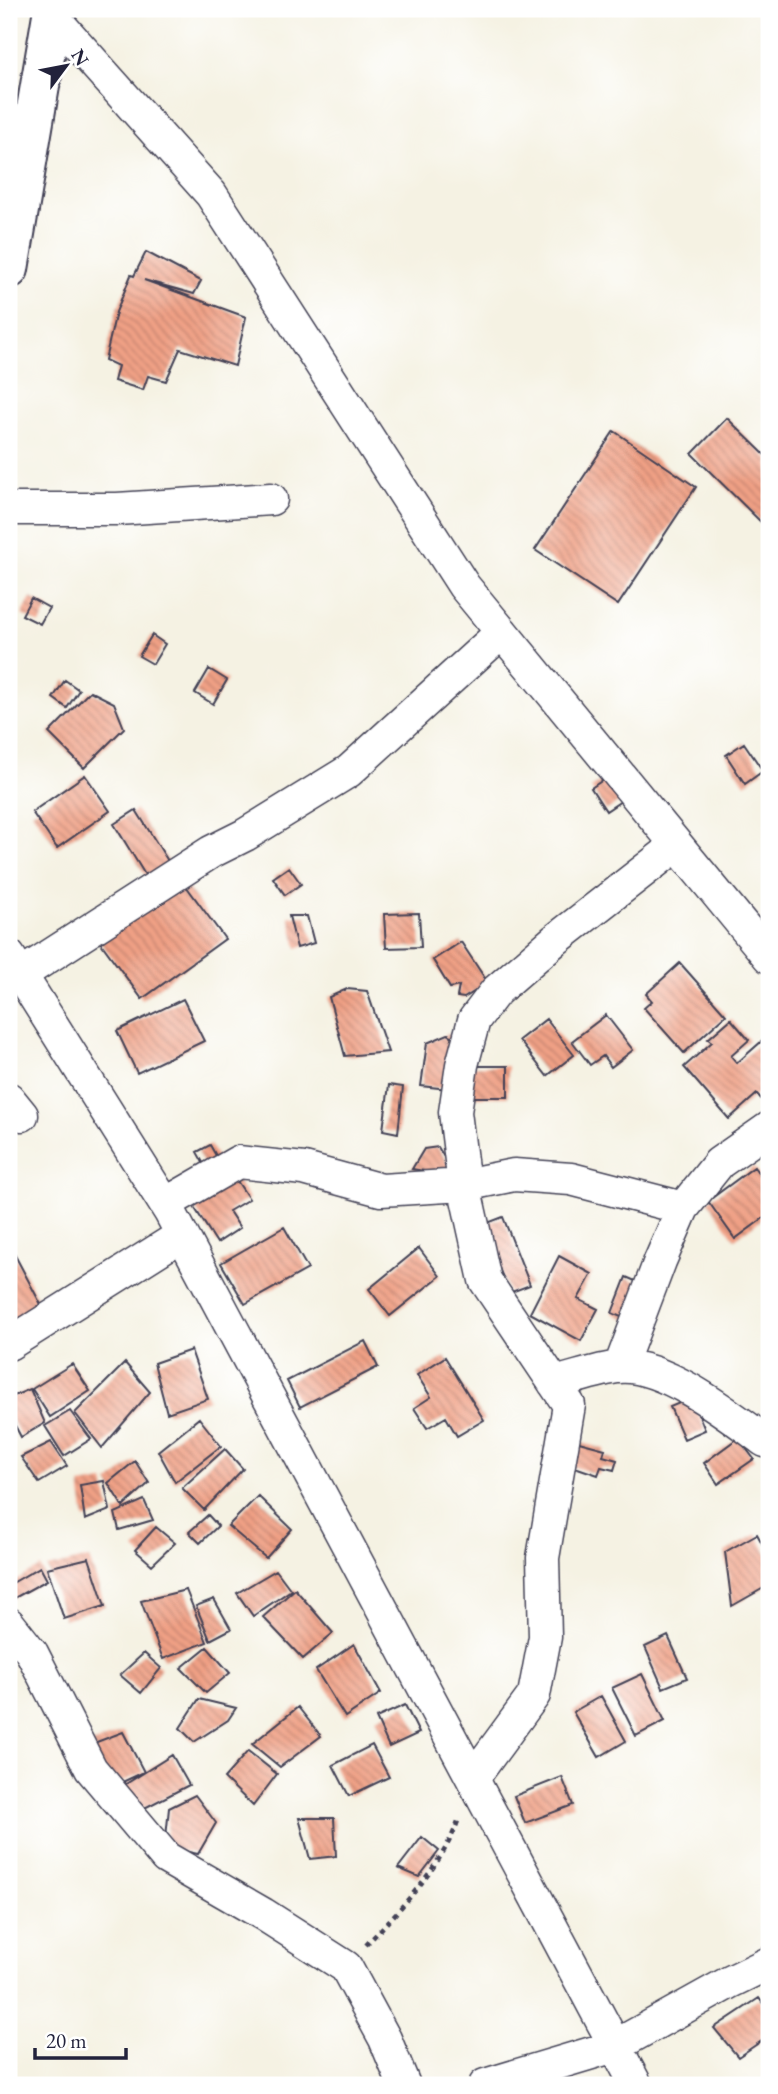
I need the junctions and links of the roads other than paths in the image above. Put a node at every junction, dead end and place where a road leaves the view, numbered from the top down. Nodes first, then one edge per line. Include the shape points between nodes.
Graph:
1 (53, 13) edge
2 (10, 260) edge
3 (271, 499) dead end
4 (9, 509) edge
5 (502, 632) junction
6 (677, 845) junction
7 (769, 957) edge
8 (14, 965) edge
9 (769, 1128) edge
10 (464, 1185) junction
11 (165, 1204) junction
12 (683, 1208) junction
13 (182, 1235) junction
14 (9, 1344) edge
15 (620, 1367) junction
16 (554, 1383) junction
17 (769, 1442) edge
18 (9, 1624) edge
19 (472, 1778) junction
20 (769, 1963) edge
21 (615, 2046) junction
22 (404, 2085) edge
23 (485, 2085) edge
24 (636, 2085) edge

1 - 2 main road
1 - 5 street via 211,194 464,586
3 - 4 street via 117,509
5 - 6 street
5 - 8 street via 349,771
6 - 7 street
6 - 10 street via 506,982 474,1020 455,1112
8 - 11 street
9 - 12 street via 719,1163
10 - 11 street via 381,1190 304,1169 238,1161
10 - 12 street via 514,1175 571,1179
10 - 16 street via 485,1280
11 - 13 street
12 - 15 street
13 - 14 street
13 - 19 street
15 - 16 street
15 - 17 street via 647,1371 689,1388
16 - 19 street via 569,1405 543,1558 545,1637 534,1695
18 - 22 street via 32,1653 91,1769 166,1858 346,1967
19 - 21 street
20 - 21 street
21 - 23 street
21 - 24 street

